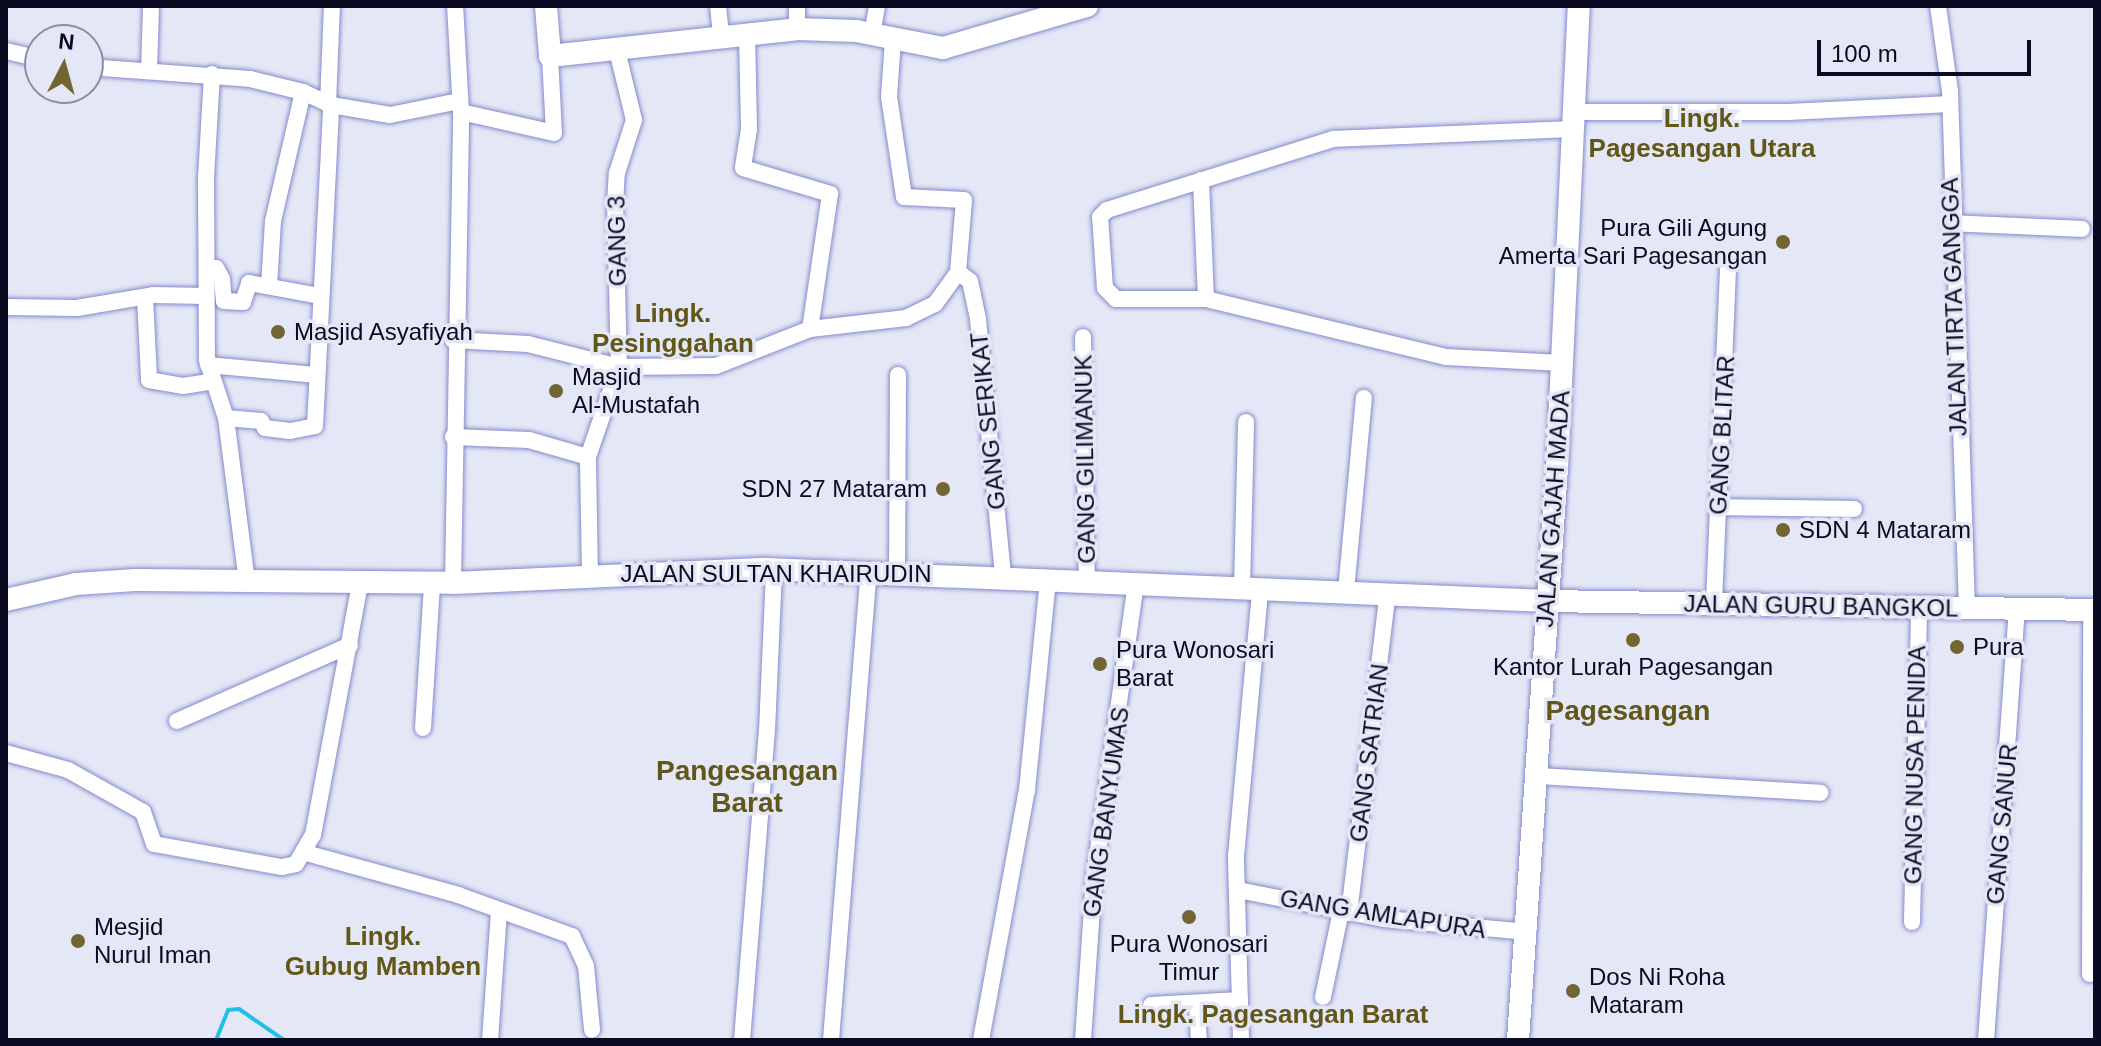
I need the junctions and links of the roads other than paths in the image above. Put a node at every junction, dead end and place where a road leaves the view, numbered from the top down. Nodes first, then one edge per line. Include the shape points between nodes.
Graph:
1 (151, 6) edge
2 (332, 6) edge
3 (455, 6) edge
4 (546, 6) edge
5 (718, 6) edge
6 (797, 6) edge
7 (877, 6) edge
8 (1087, 6) edge
9 (1579, 6) edge
10 (1938, 6) edge
11 (1033, 12) edge
12 (797, 29) junction
13 (747, 33) junction
14 (721, 37) junction
15 (883, 37) junction
16 (617, 50) junction
17 (550, 56) junction
18 (104, 68) edge
19 (149, 71) junction
20 (212, 74) junction
21 (303, 92) junction
22 (1950, 104) junction
23 (330, 105) junction
24 (460, 106) junction
25 (1571, 121) junction
26 (1201, 180) junction
27 (1951, 223) junction
28 (2082, 229) dead end
29 (1728, 267) dead end
30 (207, 270) junction
31 (958, 272) junction
32 (269, 286) junction
33 (206, 296) junction
34 (320, 296) junction
35 (145, 297) junction
36 (1206, 299) junction
37 (6, 307) edge
38 (810, 329) junction
39 (1083, 337) dead end
40 (453, 340) junction
41 (1562, 363) junction
42 (619, 367) junction
43 (210, 369) junction
44 (315, 375) junction
45 (898, 375) dead end
46 (1364, 398) dead end
47 (226, 418) junction
48 (1246, 422) dead end
49 (453, 437) junction
50 (588, 457) junction
51 (1718, 507) junction
52 (1854, 509) dead end
53 (774, 569) junction
54 (869, 572) junction
55 (897, 572) junction
56 (590, 576) junction
57 (1003, 576) junction
58 (1048, 578) junction
59 (1087, 580) junction
60 (247, 582) junction
61 (360, 583) junction
62 (442, 583) junction
63 (1136, 584) junction
64 (1251, 589) junction
65 (1346, 591) junction
66 (1388, 593) junction
67 (6, 600) edge
68 (1547, 601) junction
69 (1714, 603) junction
70 (1919, 607) junction
71 (1967, 608) junction
72 (2017, 609) junction
73 (2093, 610) edge
74 (350, 645) junction
75 (177, 721) dead end
76 (423, 728) dead end
77 (6, 753) edge
78 (1538, 776) junction
79 (1820, 793) dead end
80 (306, 853) junction
81 (1238, 890) junction
82 (499, 911) junction
83 (1345, 912) junction
84 (1912, 922) dead end
85 (1528, 932) junction
86 (2090, 974) dead end
87 (1323, 997) dead end
88 (1240, 1000) junction
89 (1151, 1005) dead end
90 (1197, 1005) junction
91 (1523, 1013) junction
92 (592, 1030) dead end
93 (490, 1040) edge
94 (742, 1040) edge
95 (831, 1040) edge
96 (981, 1040) edge
97 (1083, 1040) edge
98 (1199, 1040) edge
99 (1241, 1040) edge
100 (1518, 1040) edge
101 (1537, 1040) edge
102 (1986, 1040) edge

1 - 19 street
2 - 23 street
3 - 24 street
4 - 17 main road
5 - 14 street
6 - 12 street
7 - 15 street
8 - 11 main road
9 - 25 main road, JALAN GAJAH MADA
10 - 22 street, JALAN TIRTA GANGGA
11 - 15 main road via 956,46 918,47
12 - 13 main road
12 - 15 main road
13 - 14 main road
13 - 38 street via 749,129 743,168 830,194
14 - 16 main road
15 - 31 street via 904,197 964,200
16 - 17 main road
16 - 42 street, GANG 3 via 634,120 617,173
17 - 24 street via 554,133
18 - 19 street
19 - 20 street
20 - 21 street
20 - 30 street
21 - 23 street
21 - 32 street via 273,221
22 - 25 street
22 - 27 street, JALAN TIRTA GANGGA
23 - 24 street via 390,115
23 - 34 street
24 - 40 street
25 - 26 street via 1333,139
25 - 41 main road, JALAN GAJAH MADA
26 - 36 street
26 - 36 street via 1107,210 1100,217 1105,288 1111,295
27 - 28 street
27 - 71 street, JALAN TIRTA GANGGA
29 - 51 street, GANG BLITAR
30 - 32 street via 216,268 224,301 243,302 249,283
30 - 33 street
31 - 38 street via 935,304 906,318
31 - 57 street, GANG SERIKAT via 970,281 978,320
32 - 34 street
33 - 35 street
33 - 43 street
34 - 44 street
35 - 37 street via 77,308
35 - 43 street via 149,380 183,386
36 - 41 street via 1446,357
38 - 42 street via 716,366
39 - 59 street, GANG GILIMANUK
40 - 42 street via 528,344
40 - 49 street
41 - 68 main road, JALAN GAJAH MADA
42 - 50 street, GANG 3
43 - 44 street
43 - 47 street
44 - 47 street via 315,425 308,431
45 - 55 street
46 - 65 street
47 - 60 street
48 - 64 street
49 - 50 street via 529,440
49 - 62 street
50 - 56 street, GANG 3
51 - 52 street
51 - 69 street, GANG BLITAR
53 - 54 main road, JALAN SULTAN KHAIRUDIN
53 - 56 main road, JALAN SULTAN KHAIRUDIN
53 - 94 street via 765,770
54 - 55 main road, JALAN SULTAN KHAIRUDIN
54 - 95 street
55 - 57 main road, JALAN SULTAN KHAIRUDIN
56 - 62 main road, JALAN SULTAN KHAIRUDIN
57 - 58 main road, JALAN SULTAN KHAIRUDIN
58 - 59 main road, JALAN SULTAN KHAIRUDIN
58 - 96 street via 1027,790
59 - 63 main road, JALAN SULTAN KHAIRUDIN
60 - 61 main road, JALAN SULTAN KHAIRUDIN
60 - 67 main road, JALAN SULTAN KHAIRUDIN via 107,581
61 - 62 main road, JALAN SULTAN KHAIRUDIN
61 - 74 street
62 - 76 street
63 - 64 main road, JALAN SULTAN KHAIRUDIN
63 - 97 street, GANG BANYUMAS via 1094,878
64 - 65 main road, JALAN SULTAN KHAIRUDIN
64 - 81 street
65 - 66 main road, JALAN SULTAN KHAIRUDIN
66 - 68 main road, JALAN SULTAN KHAIRUDIN
66 - 83 street, GANG SATRIAN
68 - 69 main road, JALAN GURU BANGKOL
68 - 78 main road, JALAN GAJAH MADA
69 - 70 main road, JALAN GURU BANGKOL
70 - 71 main road, JALAN GURU BANGKOL
70 - 84 street, GANG NUSA PENIDA
71 - 72 main road, JALAN GURU BANGKOL
72 - 73 main road, JALAN GURU BANGKOL
72 - 102 street, GANG SANUR
73 - 86 street
74 - 75 street
74 - 80 street
77 - 80 street via 68,770 143,812 154,844 282,867 296,864
78 - 79 street
78 - 85 main road, JALAN GAJAH MADA
80 - 82 street
81 - 83 street, GANG AMLAPURA
81 - 88 street
82 - 92 street via 572,936 581,946
82 - 93 street
83 - 85 street, GANG AMLAPURA
83 - 87 street, GANG SATRIAN
85 - 91 main road, JALAN GAJAH MADA
88 - 90 street
88 - 99 street
89 - 90 street
90 - 98 street
91 - 100 main road, JALAN GAJAH MADA
91 - 101 main road

